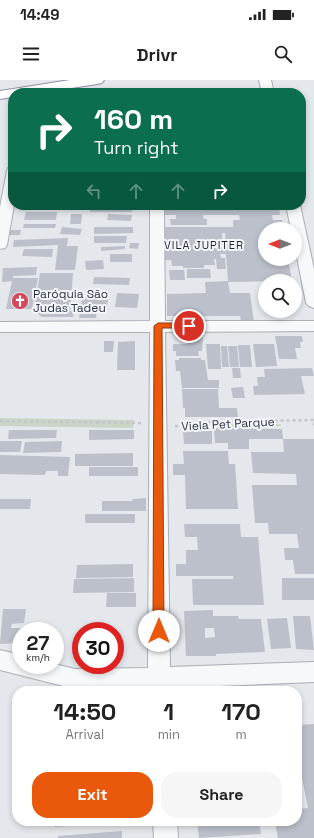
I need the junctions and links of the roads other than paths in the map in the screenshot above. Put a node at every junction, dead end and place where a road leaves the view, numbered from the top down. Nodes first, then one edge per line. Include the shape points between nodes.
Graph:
1 (97, 80) edge
2 (45, 88) edge
3 (8, 199) edge
4 (157, 210) edge
5 (293, 210) edge
6 (0, 245) edge
7 (314, 302) edge
8 (158, 326) junction
9 (314, 326) edge
10 (0, 328) edge
11 (0, 660) edge
12 (314, 672) edge
13 (159, 684) edge
14 (165, 826) edge
15 (166, 838) edge

1 - 2 highway
3 - 6 street
4 - 8 street
5 - 7 street
8 - 9 street
8 - 10 street
8 - 13 street
11 - 13 street via 74,679
12 - 13 street
14 - 15 street

